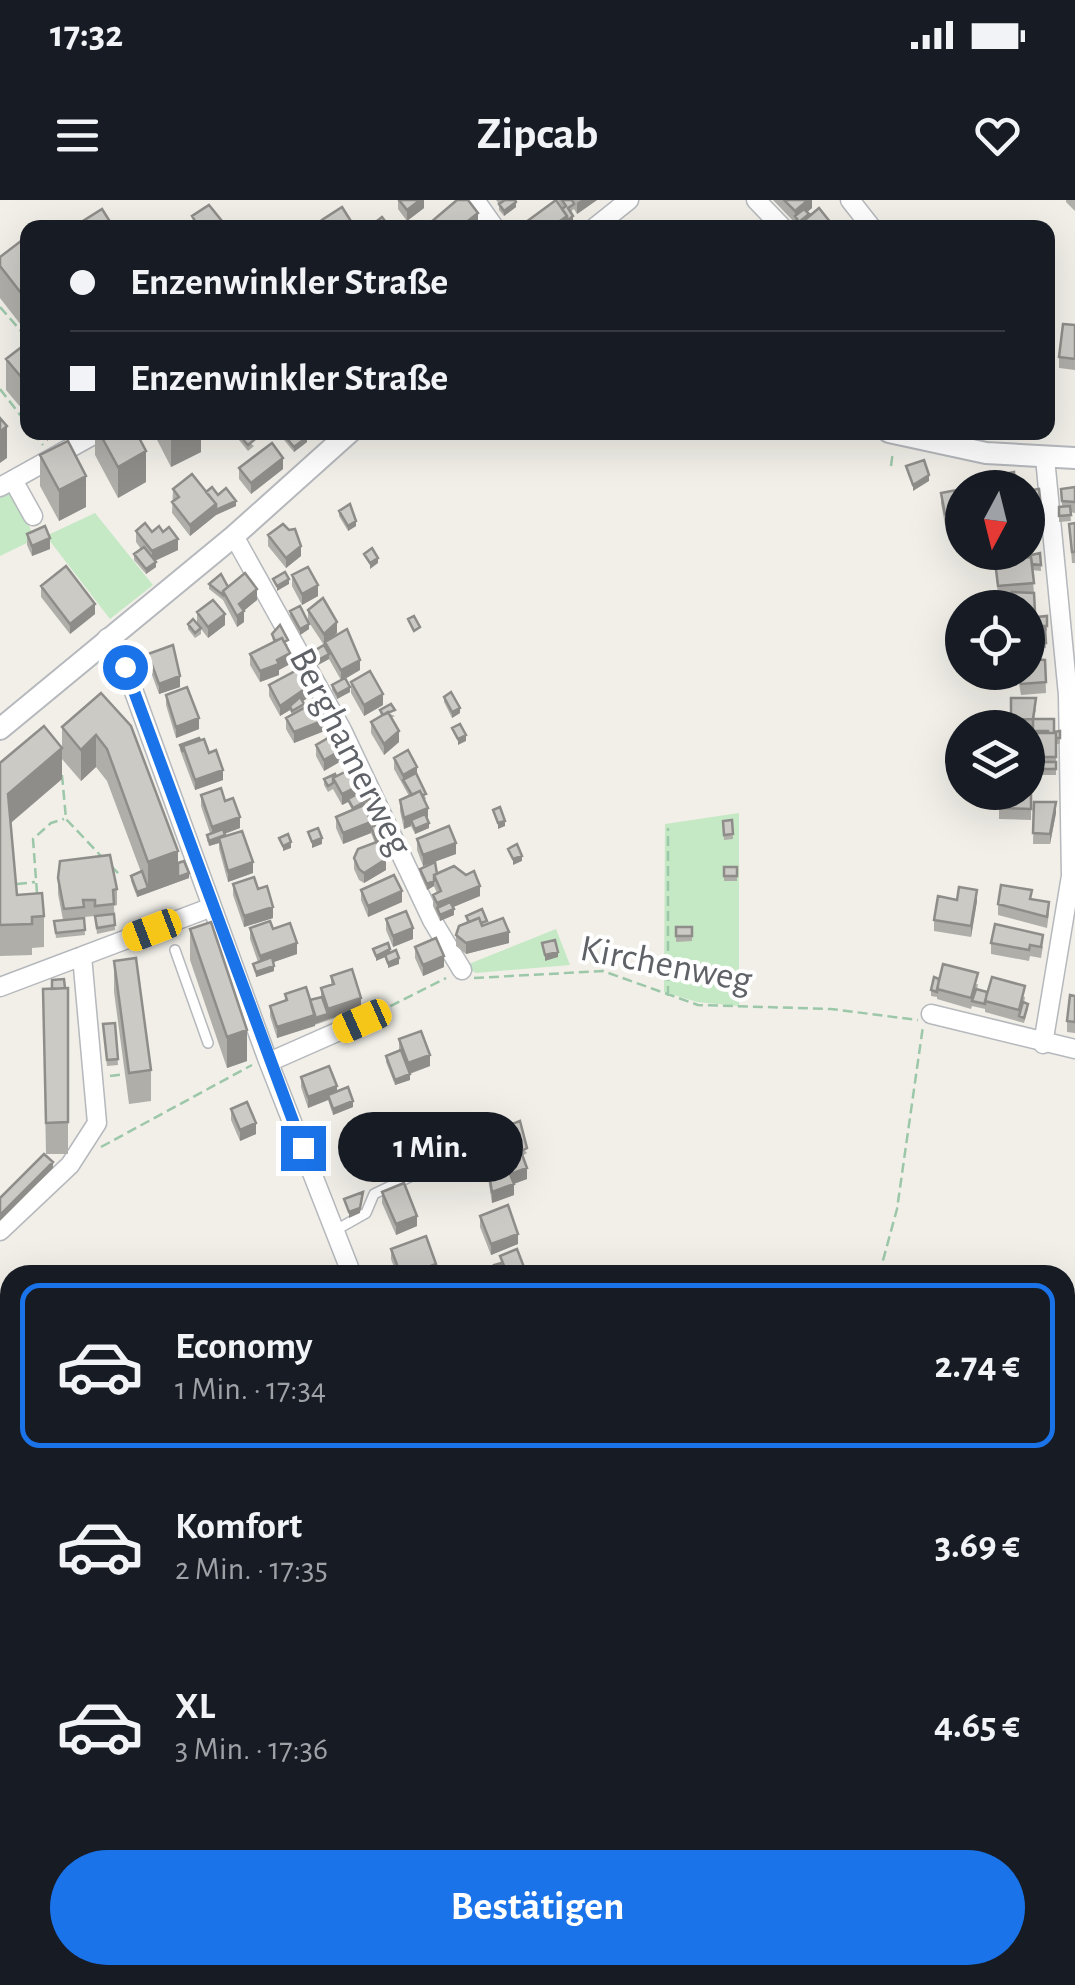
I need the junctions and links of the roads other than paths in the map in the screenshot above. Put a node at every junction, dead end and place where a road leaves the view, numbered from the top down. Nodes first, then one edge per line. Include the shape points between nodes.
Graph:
1 (629, 200) edge
2 (756, 200) edge
3 (850, 200) edge
4 (604, 220) edge
5 (775, 220) edge
6 (866, 220) edge
7 (86, 440) edge
8 (341, 440) edge
9 (959, 440) edge
10 (1045, 458) junction
11 (1075, 458) edge
12 (6, 484) edge
13 (34, 516) dead end
14 (234, 536) junction
15 (107, 638) junction
16 (0, 729) edge
17 (212, 907) junction
18 (175, 950) dead end
19 (82, 956) junction
20 (462, 970) road end
21 (0, 987) edge
22 (927, 1017) road end
23 (362, 1021) road end
24 (208, 1043) dead end
25 (1042, 1044) junction
26 (1075, 1049) edge
27 (268, 1060) junction
28 (507, 1141) edge
29 (336, 1230) junction
30 (0, 1231) edge
31 (348, 1265) edge

1 - 4 street
2 - 5 street
3 - 6 street
7 - 12 street
8 - 14 street
9 - 10 street
10 - 11 street
10 - 25 street via 1068,695 1070,876
12 - 13 street
14 - 15 street
14 - 20 street, Berghamerweg via 340,727
15 - 16 street
15 - 17 street via 121,656
17 - 19 street
17 - 27 street
18 - 24 lane
19 - 21 street
19 - 30 street via 97,1123 70,1165
22 - 25 street
23 - 27 street
25 - 26 street
27 - 29 street
28 - 29 lane via 470,1148 374,1194 366,1213
29 - 31 street

